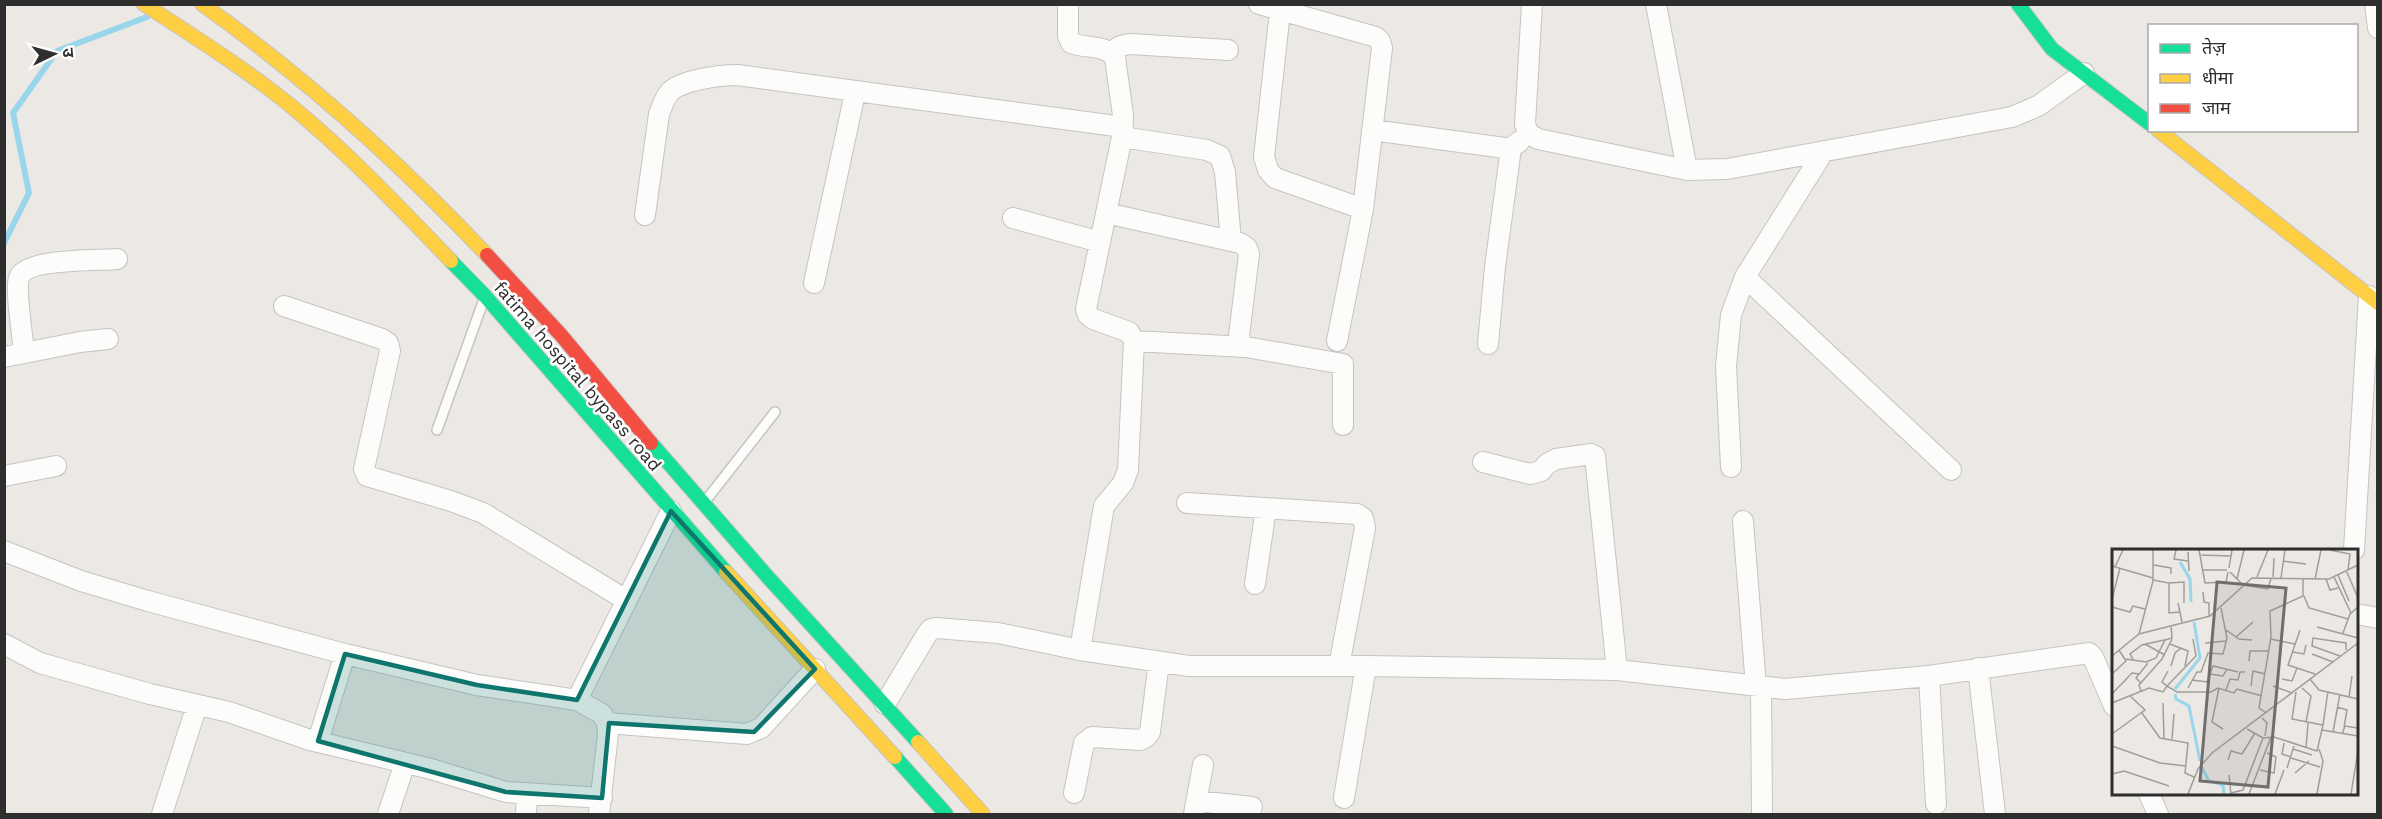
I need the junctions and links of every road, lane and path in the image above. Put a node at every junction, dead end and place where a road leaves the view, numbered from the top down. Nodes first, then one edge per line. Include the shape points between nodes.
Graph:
1 (144, 4) edge
2 (202, 4) edge
3 (1068, 4) edge
4 (1259, 4) edge
5 (1532, 4) edge
6 (1656, 4) edge
7 (2018, 4) edge
8 (2375, 4) edge
9 (1280, 11) junction
10 (2378, 28) edge
11 (1228, 50) dead end
12 (1112, 52) junction
13 (2084, 74) junction
14 (855, 93) junction
15 (2148, 122) edge
16 (1372, 130) junction
17 (1122, 132) junction
18 (2161, 132) edge
19 (1528, 133) junction
20 (1511, 148) junction
21 (1824, 151) junction
22 (1687, 170) junction
23 (1363, 209) junction
24 (1106, 213) junction
25 (645, 215) dead end
26 (1012, 218) dead end
27 (1230, 241) junction
28 (1100, 242) junction
29 (117, 259) dead end
30 (1745, 277) junction
31 (814, 283) dead end
32 (485, 296) junction
33 (2375, 301) edge
34 (284, 306) dead end
35 (108, 339) dead end
36 (1134, 341) junction
37 (1337, 341) dead end
38 (1488, 344) dead end
39 (1246, 347) junction
40 (24, 353) junction
41 (4, 357) edge
42 (775, 412) dead end
43 (1344, 425) dead end
44 (437, 430) dead end
45 (1483, 462) dead end
46 (56, 466) dead end
47 (1731, 467) dead end
48 (1951, 470) dead end
49 (4, 476) edge
50 (1187, 503) dead end
51 (703, 504) junction
52 (1266, 508) junction
53 (671, 511) junction
54 (1743, 521) dead end
55 (2354, 549) edge
56 (4, 551) edge
57 (1255, 584) dead end
58 (626, 600) junction
59 (2358, 614) edge
60 (2378, 618) edge
61 (4, 644) edge
62 (1080, 650) junction
63 (345, 654) junction
64 (1159, 662) junction
65 (1339, 666) junction
66 (1366, 666) junction
67 (1978, 668) junction
68 (815, 669) junction
69 (1617, 670) junction
70 (1929, 676) junction
71 (1759, 687) junction
72 (577, 700) junction
73 (2112, 701) edge
74 (885, 704) junction
75 (197, 705) junction
76 (607, 723) junction
77 (318, 741) junction
78 (931, 755) junction
79 (405, 763) junction
80 (1203, 765) dead end
81 (909, 774) junction
82 (1074, 793) dead end
83 (527, 794) junction
84 (2149, 795) edge
85 (1344, 798) dead end
86 (1936, 804) dead end
87 (600, 806) edge
88 (1252, 807) dead end
89 (1196, 808) edge
90 (162, 814) edge
91 (388, 814) edge
92 (525, 814) edge
93 (946, 814) edge
94 (983, 814) edge
95 (1762, 814) edge
96 (1995, 814) edge
97 (2158, 814) edge

1 - 32 main road, fatima hospital bypass road via 296,110 341,149
2 - 51 main road, fatima hospital bypass road via 343,115 455,222 541,314
3 - 12 street via 1071,43
4 - 9 street
5 - 19 street via 1525,124
6 - 22 street
7 - 13 main road via 2052,49
8 - 10 street
9 - 16 street via 1380,41
9 - 23 street via 1264,157 1268,170 1275,178
11 - 12 street via 1130,44
12 - 17 street
13 - 15 main road
13 - 21 street via 2038,106 2012,117
14 - 17 street
14 - 25 street via 737,75 675,87 659,114
14 - 31 street
16 - 20 street
16 - 23 street
17 - 24 street
17 - 27 street via 1220,156 1225,172
18 - 33 main road
19 - 20 street
19 - 22 street via 1538,139
20 - 38 street
21 - 22 street via 1727,169
21 - 30 street
23 - 37 street
24 - 27 street
24 - 28 street
26 - 28 street
27 - 39 street via 1240,243 1249,254 1239,336 1240,344
28 - 36 street via 1088,315 1129,332
29 - 40 street via 38,264 26,269 18,281
30 - 47 street via 1728,335
30 - 48 street
32 - 44 lane
32 - 53 main road, fatima hospital bypass road
33 - 55 street
34 - 58 street via 388,343 390,351 364,469 367,476 475,510
35 - 40 street
36 - 39 street
36 - 62 street via 1126,478 1104,506
39 - 43 street via 1343,364
40 - 41 street
42 - 51 lane
45 - 69 street via 1530,474 1556,459 1595,456
46 - 49 street
50 - 52 street
51 - 74 main road, fatima hospital bypass road
52 - 57 street
52 - 65 street via 1358,514 1363,518 1365,528
53 - 58 street
53 - 68 main road, fatima hospital bypass road
54 - 71 street
56 - 63 street via 148,602
58 - 72 street
59 - 60 street
61 - 75 street via 40,663
62 - 64 street
62 - 74 street via 998,633 931,629
63 - 72 street via 477,685
63 - 77 street
64 - 65 street via 1197,667
64 - 82 street via 1146,737 1088,739
65 - 66 street
66 - 69 street
66 - 85 street
67 - 70 street
67 - 73 street via 2089,652
67 - 96 street
68 - 76 street via 761,728 747,734
68 - 81 main road, fatima hospital bypass road
69 - 71 street
70 - 71 street via 1797,689
70 - 86 street
71 - 95 street
72 - 76 street via 602,714
74 - 78 main road, fatima hospital bypass road
75 - 77 street
75 - 90 street
76 - 87 street
77 - 79 street
78 - 81 main road
78 - 94 main road, fatima hospital bypass road
79 - 83 street via 506,792
79 - 91 street
80 - 89 street
81 - 93 main road, fatima hospital bypass road
83 - 87 street
83 - 92 street
84 - 97 street
88 - 89 street

